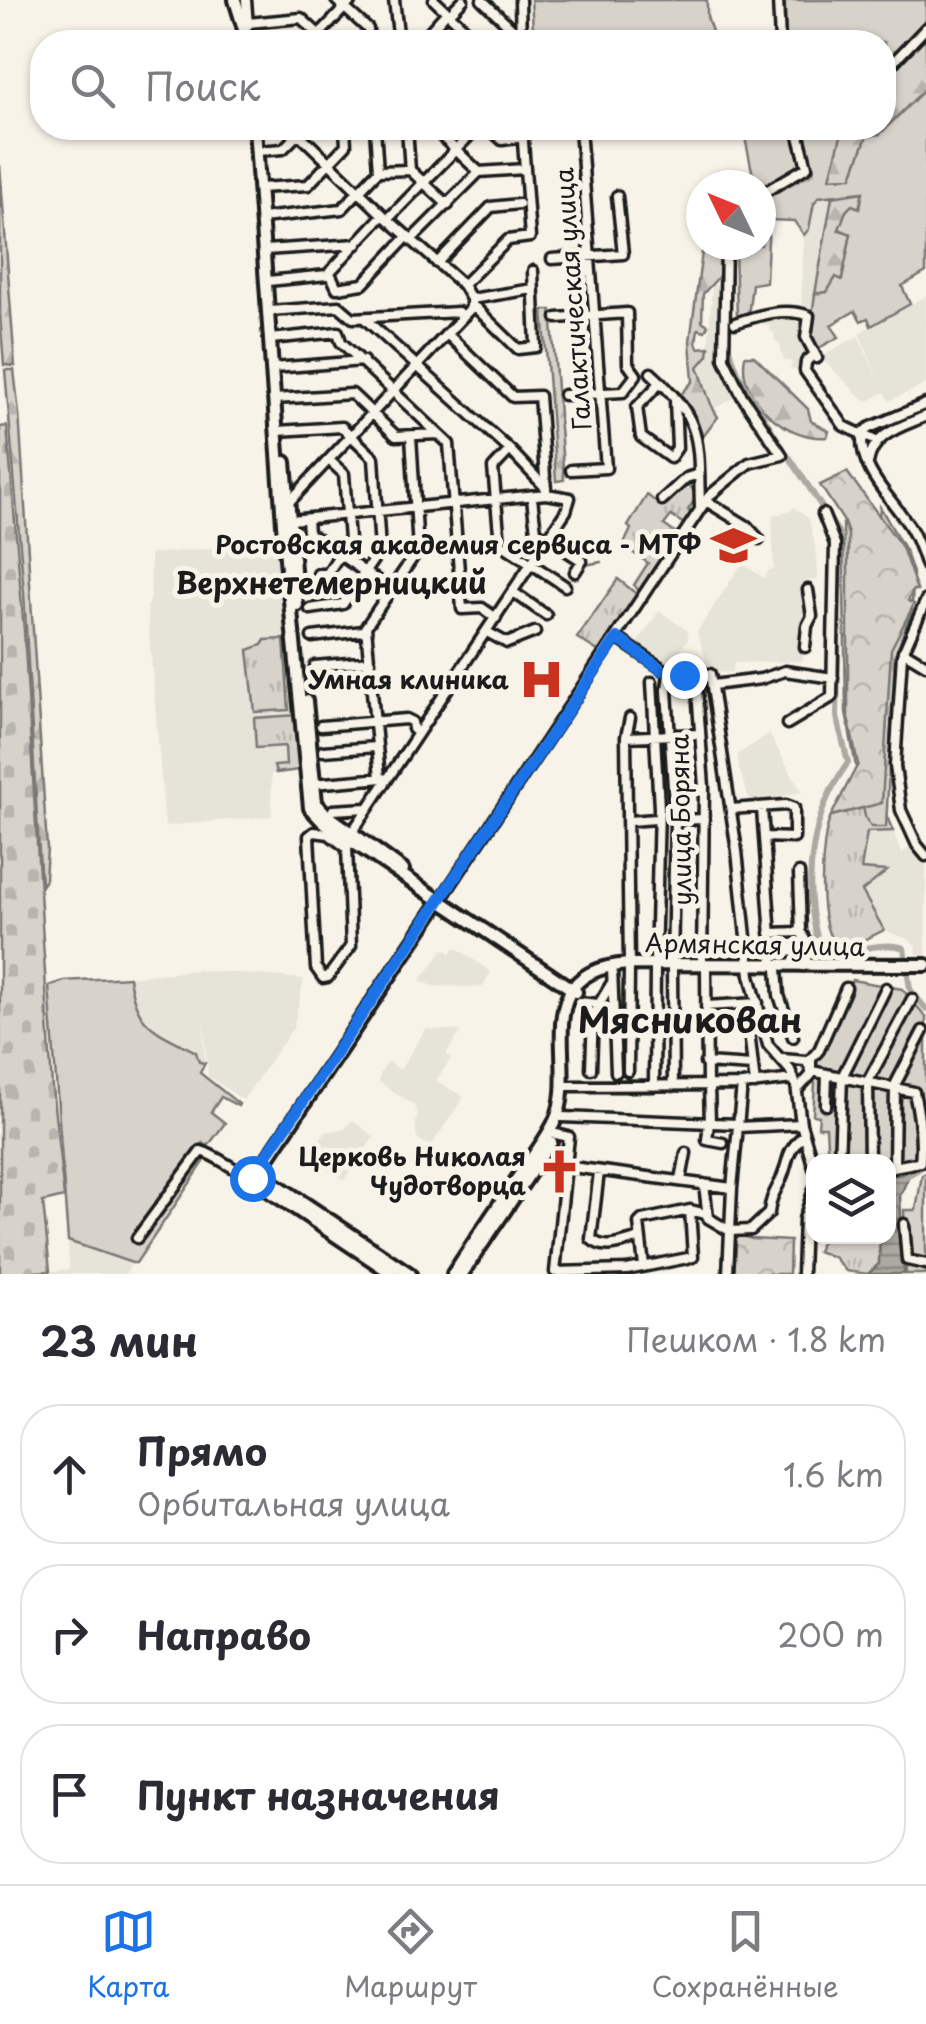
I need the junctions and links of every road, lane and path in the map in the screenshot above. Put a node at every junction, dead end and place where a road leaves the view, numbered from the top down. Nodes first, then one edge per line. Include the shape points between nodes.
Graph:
1 (235, 0) edge
2 (246, 0) edge
3 (336, 0) edge
4 (352, 0) edge
5 (394, 0) edge
6 (434, 0) edge
7 (463, 0) edge
8 (482, 0) edge
9 (520, 0) edge
10 (778, 0) edge
11 (345, 8) junction
12 (448, 13) junction
13 (248, 22) junction
14 (926, 28) edge
15 (244, 30) edge
16 (248, 30) edge
17 (310, 30) edge
18 (324, 30) edge
19 (368, 30) edge
20 (397, 30) edge
21 (431, 30) edge
22 (466, 30) edge
23 (511, 30) edge
24 (521, 30) edge
25 (779, 30) edge
26 (896, 59) edge
27 (256, 140) edge
28 (290, 140) edge
29 (309, 140) edge
30 (346, 140) edge
31 (376, 140) edge
32 (407, 140) edge
33 (445, 140) edge
34 (466, 140) edge
35 (524, 140) edge
36 (581, 140) edge
37 (799, 140) edge
38 (456, 150) junction
39 (257, 151) junction
40 (330, 162) junction
41 (526, 169) junction
42 (410, 170) junction
43 (378, 171) junction
44 (479, 172) junction
45 (424, 184) junction
46 (776, 185) edge
47 (260, 188) junction
48 (358, 192) junction
49 (617, 196) dead end
50 (520, 204) dead end
51 (448, 205) junction
52 (385, 217) junction
53 (262, 218) junction
54 (410, 238) junction
55 (357, 244) junction
56 (265, 250) junction
57 (590, 256) junction
58 (552, 259) dead end
59 (728, 260) edge
60 (437, 263) junction
61 (533, 270) dead end
62 (330, 273) junction
63 (268, 280) junction
64 (463, 285) junction
65 (533, 289) junction
66 (471, 303) junction
67 (269, 311) junction
68 (594, 315) junction
69 (464, 316) junction
70 (365, 318) junction
71 (557, 318) dead end
72 (735, 323) dead end
73 (447, 334) junction
74 (271, 338) junction
75 (362, 361) junction
76 (418, 367) junction
77 (273, 368) junction
78 (651, 373) dead end
79 (661, 382) junction
80 (395, 392) junction
81 (623, 392) junction
82 (600, 393) junction
83 (564, 395) dead end
84 (674, 396) junction
85 (275, 399) junction
86 (926, 404) edge
87 (638, 407) junction
88 (374, 414) junction
89 (926, 416) edge
90 (278, 431) junction
91 (438, 434) junction
92 (862, 434) junction
93 (352, 436) junction
94 (411, 436) junction
95 (876, 441) junction
96 (676, 448) junction
97 (510, 450) junction
98 (699, 458) junction
99 (330, 460) junction
100 (868, 468) junction
101 (571, 470) dead end
102 (699, 474) junction
103 (546, 491) junction
104 (286, 494) junction
105 (532, 498) junction
106 (496, 500) junction
107 (662, 500) dead end
108 (706, 501) junction
109 (454, 504) junction
110 (415, 508) junction
111 (700, 510) junction
112 (378, 512) junction
113 (822, 514) dead end
114 (347, 515) junction
115 (307, 519) junction
116 (291, 520) junction
117 (759, 538) dead end
118 (547, 539) junction
119 (500, 543) junction
120 (458, 547) junction
121 (418, 550) junction
122 (339, 555) junction
123 (531, 564) junction
124 (926, 566) edge
125 (291, 567) junction
126 (575, 572) dead end
127 (365, 573) junction
128 (318, 574) dead end
129 (565, 586) dead end
130 (391, 590) junction
131 (808, 590) dead end
132 (513, 592) junction
133 (926, 600) edge
134 (310, 609) dead end
135 (546, 615) dead end
136 (812, 616) junction
137 (833, 616) junction
138 (496, 618) junction
139 (366, 627) junction
140 (487, 632) junction
141 (534, 632) dead end
142 (312, 637) dead end
143 (617, 638) junction
144 (805, 647) dead end
145 (903, 655) junction
146 (370, 661) junction
147 (926, 665) edge
148 (315, 666) dead end
149 (669, 673) junction
150 (696, 674) junction
151 (833, 678) junction
152 (652, 682) dead end
153 (713, 685) junction
154 (630, 718) dead end
155 (375, 722) junction
156 (787, 724) dead end
157 (321, 726) dead end
158 (418, 732) junction
159 (700, 734) junction
160 (670, 735) junction
161 (655, 736) junction
162 (306, 738) junction
163 (626, 738) junction
164 (376, 748) junction
165 (323, 751) dead end
166 (384, 778) junction
167 (312, 784) junction
168 (726, 785) junction
169 (704, 787) junction
170 (366, 808) junction
171 (731, 808) junction
172 (762, 809) junction
173 (334, 810) dead end
174 (674, 817) junction
175 (657, 818) junction
176 (704, 818) junction
177 (629, 820) junction
178 (355, 828) dead end
179 (764, 837) junction
180 (348, 844) junction
181 (367, 847) junction
182 (926, 856) edge
183 (799, 873) dead end
184 (440, 902) junction
185 (802, 932) junction
186 (770, 933) junction
187 (629, 966) junction
188 (655, 966) junction
189 (672, 966) junction
190 (704, 966) junction
191 (804, 966) junction
192 (750, 967) junction
193 (775, 967) junction
194 (612, 968) junction
195 (923, 968) edge
196 (896, 969) junction
197 (588, 977) junction
198 (611, 983) junction
199 (846, 988) dead end
200 (886, 988) dead end
201 (576, 995) junction
202 (912, 999) dead end
203 (758, 1003) junction
204 (598, 1004) junction
205 (746, 1005) junction
206 (706, 1006) junction
207 (923, 1031) dead end
208 (793, 1037) dead end
209 (778, 1057) junction
210 (705, 1063) junction
211 (753, 1066) junction
212 (591, 1069) dead end
213 (810, 1070) junction
214 (616, 1072) dead end
215 (628, 1072) dead end
216 (827, 1074) junction
217 (842, 1076) junction
218 (793, 1080) junction
219 (868, 1081) junction
220 (754, 1084) junction
221 (742, 1085) junction
222 (895, 1085) junction
223 (564, 1086) junction
224 (654, 1086) junction
225 (673, 1086) junction
226 (708, 1086) junction
227 (798, 1089) junction
228 (826, 1105) dead end
229 (562, 1117) junction
230 (710, 1123) junction
231 (801, 1124) junction
232 (738, 1125) junction
233 (552, 1133) junction
234 (804, 1134) junction
235 (723, 1143) dead end
236 (686, 1153) dead end
237 (810, 1154) edge
238 (840, 1154) edge
239 (869, 1154) edge
240 (892, 1154) edge
241 (564, 1166) junction
242 (896, 1167) edge
243 (599, 1172) junction
244 (264, 1178) junction
245 (681, 1180) junction
246 (704, 1184) junction
247 (732, 1188) junction
248 (690, 1210) junction
249 (806, 1213) edge
250 (709, 1217) junction
251 (904, 1224) dead end
252 (489, 1226) junction
253 (692, 1231) junction
254 (730, 1231) junction
255 (137, 1238) dead end
256 (640, 1238) junction
257 (360, 1246) junction
258 (925, 1265) edge
259 (644, 1266) junction
260 (393, 1274) edge
261 (410, 1274) edge
262 (453, 1274) edge
263 (462, 1274) edge
264 (728, 1274) edge
265 (802, 1274) edge

1 - 15 main road
2 - 13 street
3 - 11 street
4 - 11 street
5 - 20 street
6 - 12 street
7 - 12 street
8 - 23 street
9 - 24 street
10 - 25 street
11 - 18 street
11 - 19 street
12 - 21 street
12 - 22 street
13 - 16 street
13 - 17 street via 301,18
14 - 26 street
27 - 39 main road
28 - 39 street via 283,149
29 - 40 street
30 - 40 street
31 - 43 street
32 - 42 street
33 - 38 street
34 - 38 street
35 - 41 street
36 - 57 street, Галактическая улица
37 - 46 street via 807,166
38 - 44 street
38 - 45 street
39 - 47 main road
40 - 47 street via 308,185
40 - 48 street
41 - 44 street
41 - 64 street via 530,237 508,240
42 - 43 street
42 - 45 street
43 - 48 street
44 - 51 street
45 - 51 street
45 - 52 street
47 - 53 main road
48 - 52 street
48 - 53 street via 338,212
49 - 57 street via 623,254
50 - 60 street via 492,207
51 - 54 street
52 - 54 street
52 - 55 street
53 - 56 main road
54 - 60 street
54 - 62 street via 363,284 337,288
55 - 56 street
55 - 62 street
56 - 63 main road
57 - 58 street
57 - 68 street, Галактическая улица
59 - 108 street via 724,358 782,455 740,469
60 - 64 street
61 - 65 street
62 - 63 street
63 - 67 main road
64 - 66 street
65 - 66 street
65 - 66 street via 536,347 518,349
66 - 69 street
67 - 70 street via 338,306
67 - 74 main road
68 - 71 street
68 - 81 street via 628,312 628,364 636,378
68 - 82 street, Галактическая улица
69 - 70 street
69 - 73 street
70 - 76 street
72 - 92 street via 763,314 809,316 806,338 816,357 806,362 806,374 844,426
73 - 76 street
73 - 103 street via 513,397 539,396
74 - 75 street via 338,332
74 - 77 main road
75 - 77 street
75 - 80 street
76 - 80 street
76 - 97 street
77 - 85 main road
78 - 79 street
79 - 84 street
79 - 87 street
80 - 88 street
80 - 91 street
81 - 82 street
81 - 87 street
82 - 83 street
82 - 101 street, Галактическая улица via 606,468
84 - 96 street
84 - 98 street via 697,431
85 - 88 street via 352,394
85 - 90 main road
86 - 92 street
87 - 96 street via 641,437 670,458
88 - 93 street
88 - 94 street via 396,436
89 - 95 street
90 - 93 street via 342,427
90 - 104 main road
91 - 94 street
91 - 109 street via 449,444
92 - 95 street
92 - 100 street
93 - 99 street
93 - 112 street via 374,458
94 - 110 street
95 - 100 street
96 - 98 street
97 - 103 street
97 - 106 street via 492,468
98 - 102 street
99 - 104 street
99 - 114 street via 344,474
100 - 124 street via 913,532
102 - 107 street
102 - 111 street
103 - 105 street
103 - 118 street via 570,498
104 - 116 main road
104 - 125 main road
105 - 106 street
105 - 118 street via 536,531
106 - 109 street
106 - 119 street
108 - 111 street
108 - 117 street
109 - 110 street
109 - 120 street
110 - 112 street
110 - 121 street
111 - 143 street
112 - 114 street
112 - 127 street via 380,550
113 - 137 street via 834,536
114 - 115 street
114 - 122 street via 350,540
115 - 116 street
115 - 122 street via 308,533
116 - 125 main road
118 - 123 street
118 - 126 street via 582,561
119 - 120 street
119 - 123 street
120 - 121 street
120 - 138 street via 462,609 482,608
121 - 130 street
122 - 127 street
122 - 128 street via 327,574
123 - 129 street
123 - 132 street
125 - 162 main road
127 - 130 street
127 - 134 street via 343,604
130 - 139 street
131 - 136 street
132 - 135 street
132 - 138 street
133 - 145 street
136 - 137 street
136 - 144 street
137 - 151 street
138 - 140 street
139 - 142 street
139 - 146 street
140 - 141 street via 506,643
140 - 158 street
143 - 149 street
143 - 184 street
145 - 147 street
145 - 182 street via 896,782 908,826
146 - 148 street
146 - 155 street
149 - 150 street
149 - 160 street
150 - 153 street via 710,674
150 - 159 street, улица Боряна
151 - 153 street via 784,671
151 - 156 street via 832,697
152 - 161 street
153 - 168 street
154 - 163 street
155 - 157 street
155 - 158 street via 406,719
155 - 164 street
158 - 166 street
159 - 160 street
159 - 169 street, улица Боряна
160 - 161 street
160 - 174 street
161 - 163 street
161 - 175 street
162 - 167 main road
162 - 180 main road via 310,808
163 - 177 street
164 - 165 street
164 - 166 street
166 - 167 street
166 - 170 street
167 - 181 main road via 320,809
168 - 169 street
168 - 171 street
169 - 176 street, улица Боряна
170 - 173 street
170 - 178 street
171 - 172 street
171 - 192 street
172 - 179 street
172 - 179 street via 794,808 794,838
174 - 175 street
174 - 176 street
174 - 189 street
175 - 177 street
175 - 188 street
176 - 190 street, улица Боряна
177 - 187 street
179 - 186 street
180 - 180 street via 350,946 326,978 320,977 309,836 329,834
180 - 181 main road
181 - 184 main road
183 - 185 street
184 - 201 main road
184 - 244 main road
185 - 186 street
185 - 191 street via 810,948
186 - 193 street
187 - 188 main road, Армянская улица
187 - 194 main road, Армянская улица
187 - 197 main road, Армянская улица via 611,965
187 - 215 street
188 - 189 main road, Армянская улица
188 - 224 street
189 - 190 main road, Армянская улица
189 - 225 street
190 - 192 main road, Армянская улица
190 - 206 street, улица Боряна
191 - 193 main road, Армянская улица
191 - 196 main road, Армянская улица
192 - 193 main road, Армянская улица
192 - 203 street
193 - 196 main road, Армянская улица
193 - 208 street
194 - 197 main road, Армянская улица
194 - 198 street
195 - 196 main road, Армянская улица
197 - 201 main road
198 - 204 street
198 - 214 street
199 - 213 street
200 - 217 street
201 - 204 street
201 - 223 main road via 565,1017
201 - 233 main road via 562,1017
202 - 219 street
203 - 205 street
203 - 209 street via 768,1045
204 - 212 street
205 - 206 street
205 - 211 street
206 - 210 street, улица Боряна
207 - 222 street
209 - 213 street via 806,1061
209 - 218 street
210 - 211 street
210 - 226 street, улица Боряна
211 - 220 street
213 - 216 street
213 - 227 street
216 - 217 street
216 - 228 street
217 - 219 street
217 - 238 street
218 - 220 street
218 - 227 street
219 - 222 street
219 - 239 street
220 - 221 street
221 - 226 street
221 - 232 street
222 - 240 street
222 - 242 street via 914,1092 921,1132 920,1162
223 - 224 street
223 - 229 main road
224 - 225 street
225 - 226 street
226 - 230 street, улица Боряна
227 - 231 street
229 - 230 street
229 - 233 main road
230 - 232 street
230 - 235 street via 707,1140
231 - 232 street
231 - 234 street
232 - 247 street
233 - 241 street via 569,1137
233 - 252 main road
234 - 237 street
234 - 254 street via 787,1152 768,1216 751,1230
236 - 245 street
241 - 243 street
241 - 259 street via 555,1272
243 - 245 street
243 - 256 street via 592,1240 601,1246
244 - 255 street via 201,1151
244 - 257 main road
245 - 246 street
246 - 247 street
246 - 250 street
247 - 254 street
248 - 250 street
248 - 253 street
248 - 256 street via 642,1220
249 - 265 street
250 - 253 street
250 - 254 street
251 - 258 street via 907,1260
252 - 262 main road
252 - 263 main road
253 - 259 street via 693,1257
254 - 264 street
256 - 259 street
257 - 260 main road
257 - 261 main road

